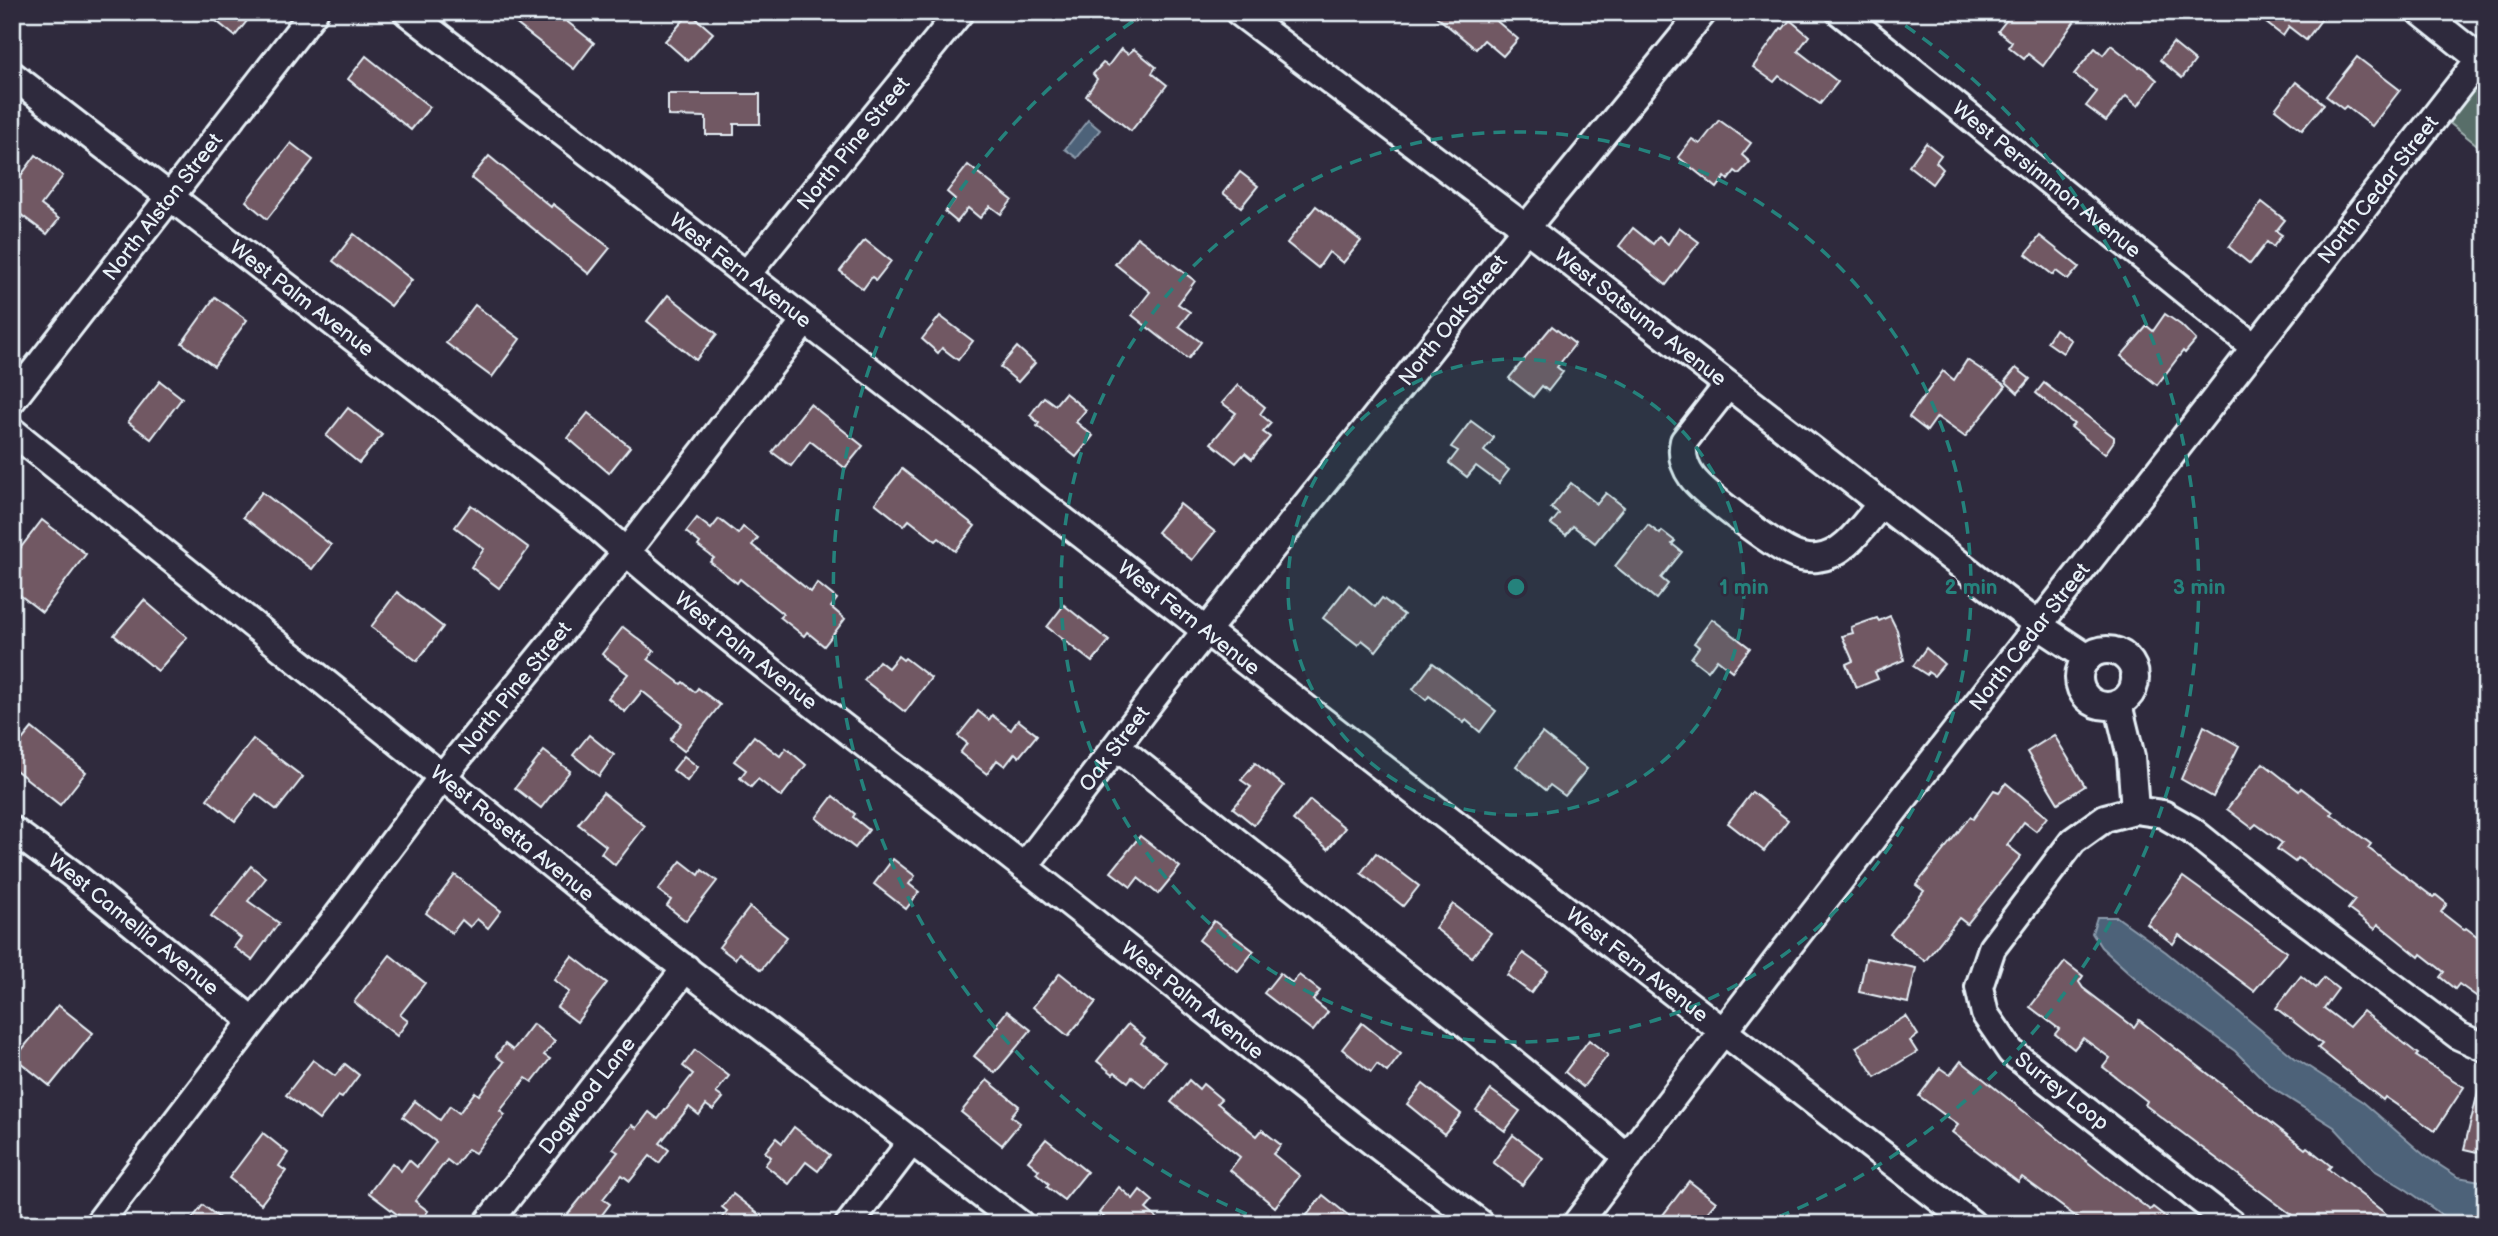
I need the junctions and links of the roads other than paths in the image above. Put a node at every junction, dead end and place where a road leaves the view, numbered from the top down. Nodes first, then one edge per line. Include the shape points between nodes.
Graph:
1 (314, 12) edge
2 (407, 12) edge
3 (960, 12) edge
4 (1239, 12) edge
5 (1703, 12) edge
6 (1840, 12) edge
7 (2421, 12) edge
8 (2483, 55) edge
9 (12, 75) edge
10 (171, 197) junction
11 (1526, 228) junction
12 (746, 275) junction
13 (805, 321) junction
14 (2254, 347) junction
15 (1728, 385) junction
16 (12, 400) edge
17 (12, 431) edge
18 (1882, 503) junction
19 (626, 552) junction
20 (2038, 625) junction
21 (1207, 631) junction
22 (2088, 657) junction
23 (2118, 704) junction
24 (1117, 747) junction
25 (442, 777) junction
26 (2135, 810) junction
27 (12, 830) edge
28 (1024, 866) junction
29 (686, 968) junction
30 (253, 1021) junction
31 (1723, 1031) junction
32 (2486, 1048) edge
33 (912, 1140) junction
34 (1628, 1157) junction
35 (98, 1224) edge
36 (487, 1224) edge
37 (849, 1224) edge
38 (1020, 1224) edge
39 (1481, 1224) edge
40 (1576, 1224) edge
41 (1972, 1224) edge
42 (2232, 1224) edge

1 - 10 street, North Alston Street
2 - 12 street, West Fern Avenue
3 - 12 street, North Pine Street
4 - 11 street, West Satsuma Avenue
5 - 11 street, North Oak Street
6 - 14 street, West Persimmon Avenue
7 - 8 street
8 - 14 street, North Cedar Street
9 - 10 street, West Palm Avenue
10 - 16 street, North Alston Street
10 - 19 street, West Palm Avenue
11 - 15 street, West Satsuma Avenue
11 - 21 street, North Oak Street
12 - 13 street, West Fern Avenue
13 - 19 street, North Pine Street
13 - 21 street, West Fern Avenue
14 - 20 street, North Cedar Street
15 - 18 street, West Satsuma Avenue
15 - 18 street via 1684,441 1684,463 1702,488 1777,545 1804,558 1833,555
17 - 25 street, West Rosetta Avenue
18 - 20 street, West Satsuma Avenue
19 - 25 street, North Pine Street
19 - 28 street, West Palm Avenue
20 - 22 street
20 - 31 street, North Cedar Street
21 - 24 street, Oak Street
21 - 31 street, West Fern Avenue
22 - 23 street via 2079,679 2084,694 2103,706
22 - 23 street via 2108,650 2132,663 2135,682 2127,699
23 - 26 street via 2132,757
24 - 28 street, Oak Street
24 - 34 street
25 - 29 street, West Rosetta Avenue
25 - 30 street, North Pine Street
26 - 32 street, Surrey Loop via 2163,814 2191,831 2459,1036
26 - 42 street, Surrey Loop via 2105,818 2073,841 1992,948 1979,987 1985,1014 2011,1052
27 - 30 street, West Camellia Avenue
28 - 39 street, West Palm Avenue
29 - 33 street, West Rosetta Avenue
29 - 36 street, Dogwood Lane
30 - 35 street, North Pine Street
31 - 34 street, North Cedar Street
31 - 41 street, West Fern Avenue
33 - 37 street
33 - 38 street, West Rosetta Avenue
34 - 40 street, North Cedar Street

